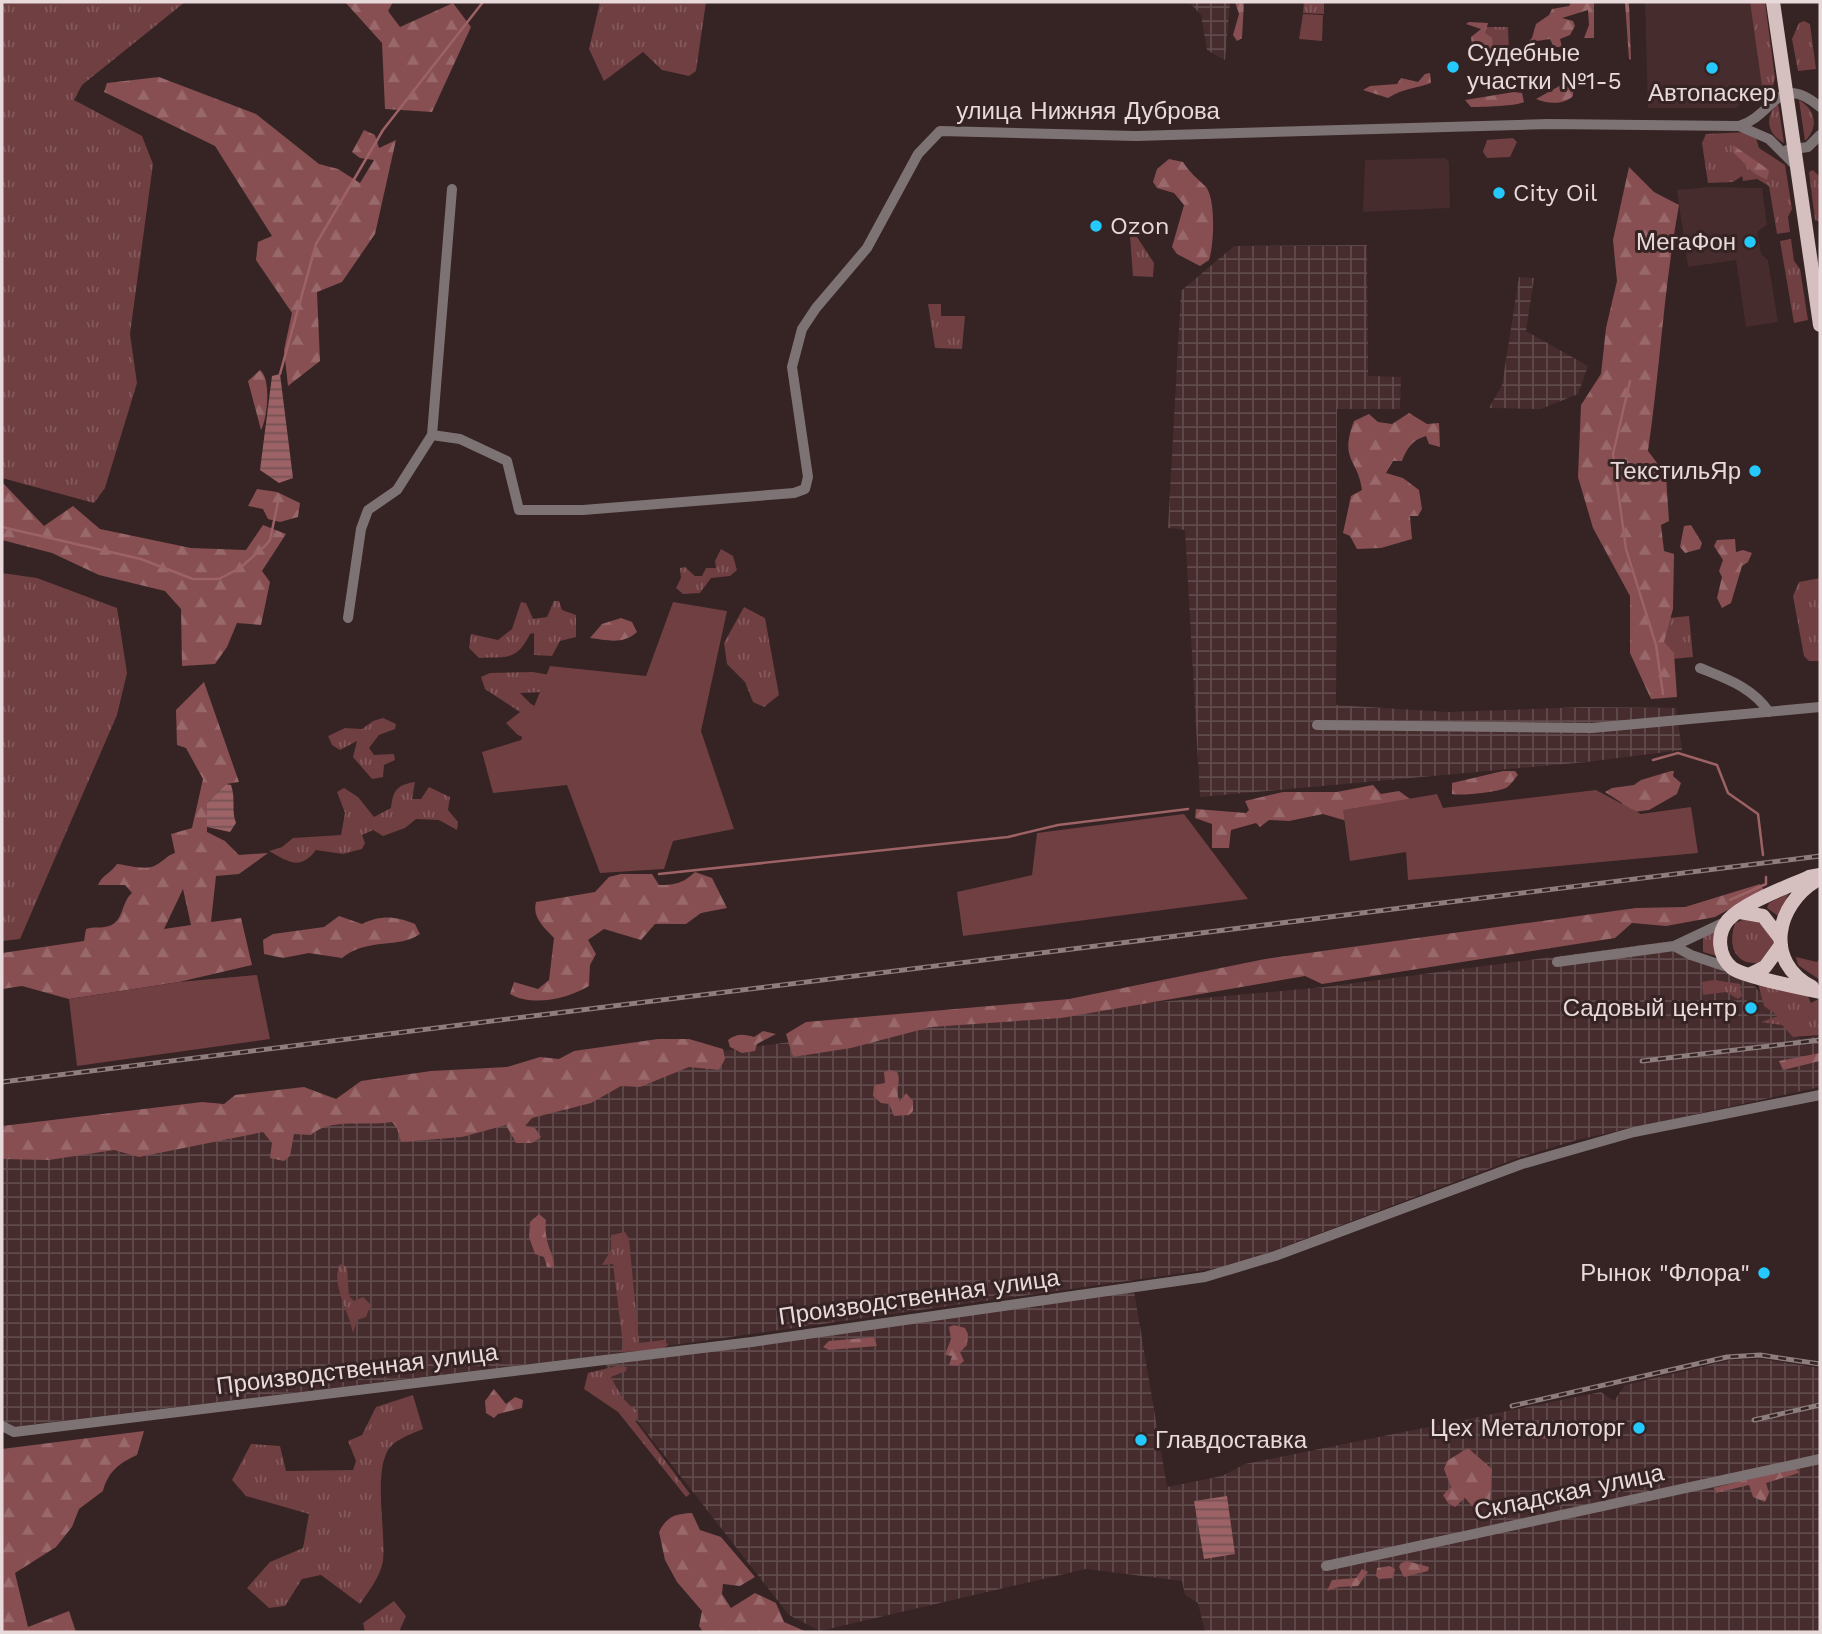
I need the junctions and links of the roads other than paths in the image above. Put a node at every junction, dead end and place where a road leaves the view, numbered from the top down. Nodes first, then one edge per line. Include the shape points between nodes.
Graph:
1 (1773, 2) edge
2 (1783, 73) junction
3 (1776, 99) junction
4 (1816, 105) edge
5 (1739, 126) junction
6 (1818, 136) edge
7 (1774, 143) junction
8 (1796, 151) junction
9 (1799, 169) junction
10 (452, 189) dead end
11 (1820, 325) edge
12 (432, 435) junction
13 (348, 618) dead end
14 (1700, 668) dead end
15 (1820, 707) edge
16 (1769, 712) junction
17 (1317, 725) dead end
18 (1820, 877) edge
19 (1733, 917) junction
20 (1781, 941) junction
21 (1674, 946) junction
22 (1557, 962) dead end
23 (1734, 969) junction
24 (1751, 974) junction
25 (1820, 991) edge
26 (1820, 1095) edge
27 (2, 1426) edge
28 (1820, 1459) edge
29 (1326, 1566) dead end

1 - 2 main road
2 - 3 main road
2 - 4 street
3 - 4 street
3 - 5 street
3 - 7 street via 1763,125
3 - 8 main road
5 - 7 street, улица Нижняя Дуброва
5 - 12 street, улица Нижняя Дуброва via 1548,124 1136,136 940,131 918,154 867,248 802,329 792,366 808,477 805,489 583,510 519,510 506,461 460,439
6 - 8 street
6 - 9 street
7 - 8 street, улица Нижняя Дуброва
7 - 9 street
8 - 9 main road
9 - 11 main road
10 - 12 street
12 - 13 street via 397,490 368,510
14 - 16 street via 1759,697
15 - 16 street
16 - 17 street via 1592,728
18 - 19 main road via 1809,877
18 - 20 main road via 1785,911
19 - 20 main road via 1763,916
19 - 21 street
19 - 23 main road via 1720,946 1723,958
20 - 24 main road via 1765,967
20 - 25 main road via 1783,957 1795,975
21 - 22 street
21 - 23 street
23 - 24 main road
24 - 25 main road
26 - 27 street, Производственная улица via 1634,1132 1522,1164 1275,1256 1205,1277 752,1342 13,1432
28 - 29 street, Складская улица

